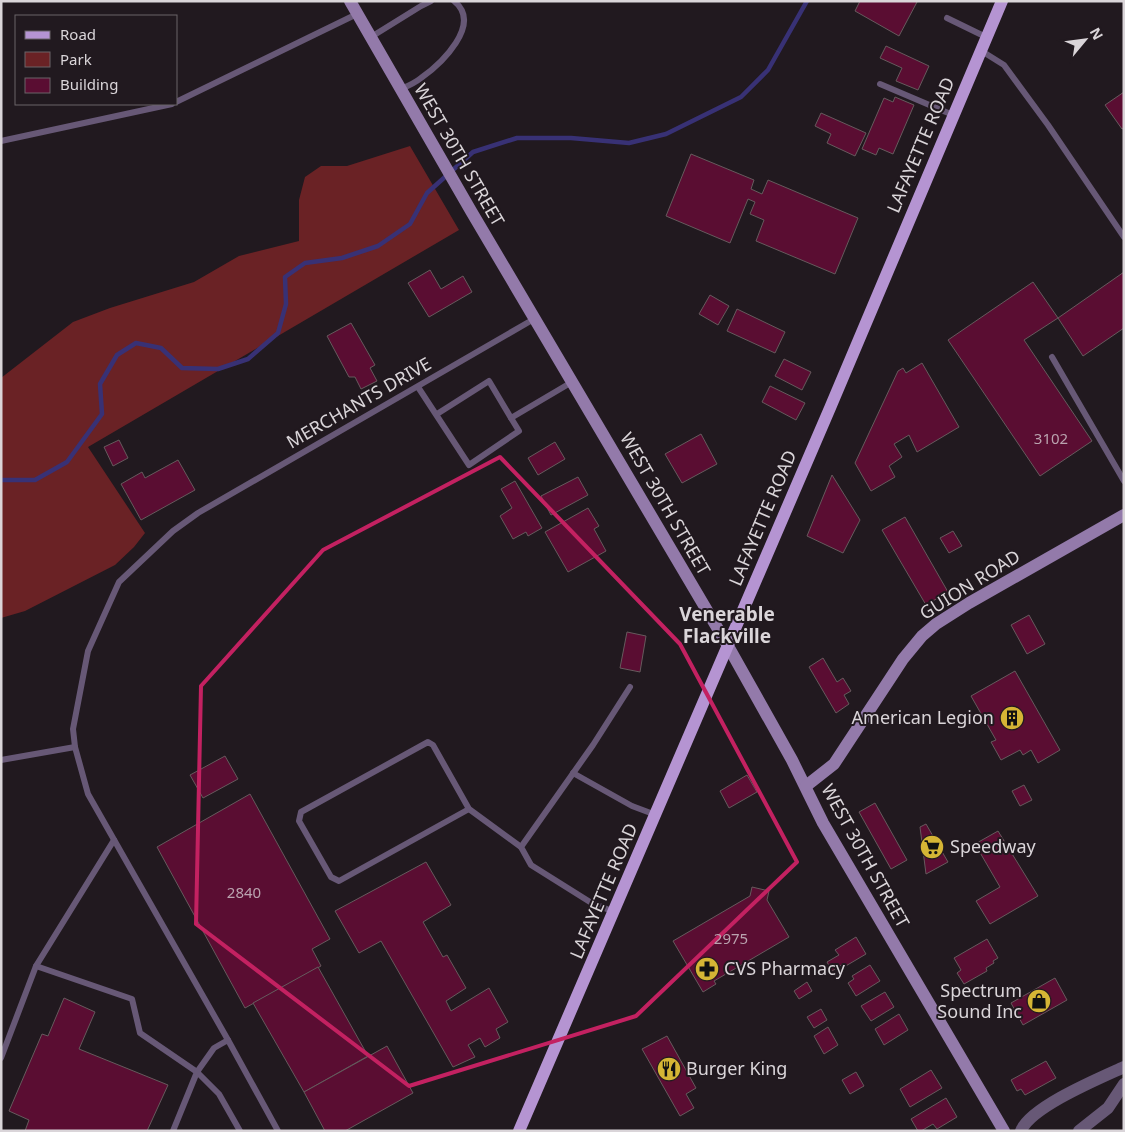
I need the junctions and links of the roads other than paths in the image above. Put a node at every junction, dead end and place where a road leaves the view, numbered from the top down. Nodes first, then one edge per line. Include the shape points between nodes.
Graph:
1 (350, 1) edge
2 (431, 1) edge
3 (454, 1) edge
4 (1002, 1) edge
5 (357, 14) junction
6 (947, 18) dead end
7 (371, 37) junction
8 (986, 37) junction
9 (980, 50) junction
10 (880, 84) dead end
11 (401, 89) junction
12 (178, 101) edge
13 (168, 105) edge
14 (952, 115) junction
15 (1, 142) edge
16 (1124, 237) edge
17 (534, 319) junction
18 (1052, 357) dead end
19 (572, 382) junction
20 (418, 387) junction
21 (437, 414) junction
22 (511, 418) junction
23 (1124, 481) edge
24 (1124, 515) edge
25 (728, 646) junction
26 (630, 687) dead end
27 (74, 747) junction
28 (1, 760) edge
29 (573, 773) junction
30 (806, 786) junction
31 (469, 809) junction
32 (656, 815) junction
33 (114, 840) junction
34 (521, 846) junction
35 (614, 912) junction
36 (36, 966) junction
37 (228, 1040) junction
38 (1, 1058) edge
39 (1124, 1067) edge
40 (196, 1072) junction
41 (1124, 1084) edge
42 (173, 1131) edge
43 (240, 1131) edge
44 (278, 1131) edge
45 (519, 1131) edge
46 (1004, 1131) edge
47 (1022, 1131) edge
48 (1079, 1131) edge

1 - 5 main road, WEST 30TH STREET
2 - 7 lane
3 - 11 lane via 463,13 464,26 459,40 433,69
4 - 8 main road, LAFAYETTE ROAD
5 - 7 main road, WEST 30TH STREET
5 - 12 lane
6 - 8 lane
7 - 11 main road, WEST 30TH STREET
8 - 9 main road, LAFAYETTE ROAD
9 - 14 main road, LAFAYETTE ROAD
9 - 16 lane via 1004,65
10 - 14 lane
11 - 17 main road, WEST 30TH STREET
13 - 15 lane
14 - 25 main road, LAFAYETTE ROAD
17 - 19 main road, WEST 30TH STREET
17 - 20 lane, MERCHANTS DRIVE
18 - 23 lane
19 - 22 lane
19 - 25 main road, WEST 30TH STREET
20 - 21 lane
20 - 27 lane, MERCHANTS DRIVE via 198,513 173,531 119,582 88,651 73,729
21 - 22 lane via 489,381
21 - 22 lane via 469,464 519,431
24 - 30 main road, GUION ROAD via 936,624 902,659 834,764
25 - 30 main road, WEST 30TH STREET
25 - 32 main road, LAFAYETTE ROAD
26 - 29 lane
27 - 28 lane
27 - 33 lane, MERCHANTS DRIVE via 88,794
29 - 32 lane via 632,806
29 - 34 lane
30 - 46 main road, WEST 30TH STREET via 823,823
31 - 31 lane via 433,745 428,742 301,812 299,821 331,877 339,881
31 - 34 lane
32 - 35 main road, LAFAYETTE ROAD
33 - 36 lane
33 - 37 lane, MERCHANTS DRIVE
34 - 35 lane via 531,865 590,902
35 - 45 main road, LAFAYETTE ROAD
36 - 38 lane
36 - 40 lane via 132,999 140,1032
37 - 40 lane via 214,1048
37 - 44 lane, MERCHANTS DRIVE
39 - 47 street via 1036,1113
40 - 42 lane
40 - 43 lane via 219,1094
41 - 48 street via 1108,1108

